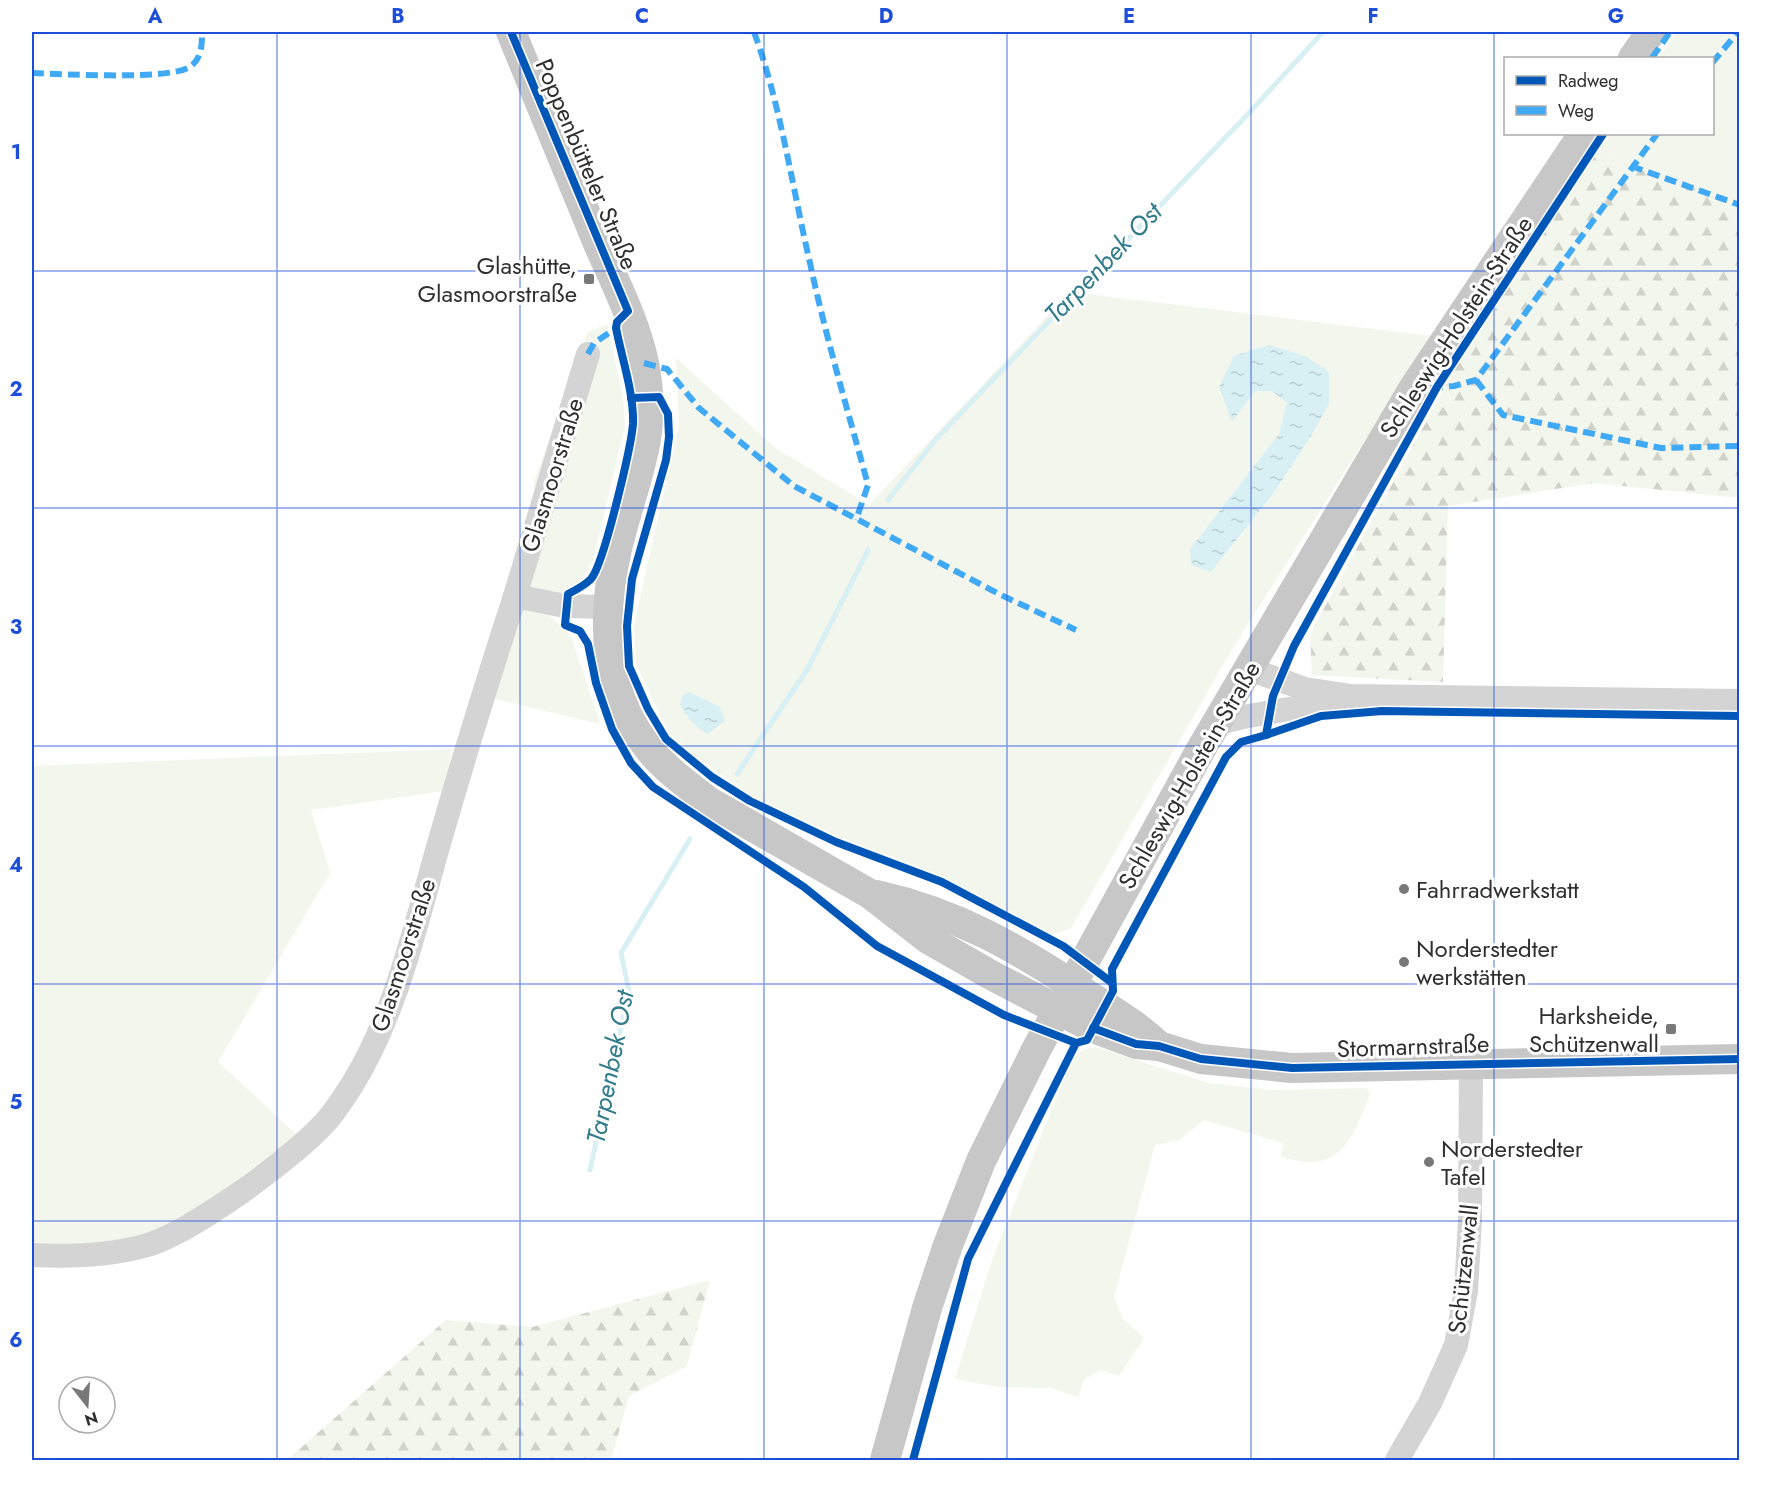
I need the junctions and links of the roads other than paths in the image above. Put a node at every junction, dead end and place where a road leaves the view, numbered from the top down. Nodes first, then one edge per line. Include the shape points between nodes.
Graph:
1 (511, 32) edge
2 (1651, 32) edge
3 (1634, 57) edge
4 (1582, 135) edge
5 (588, 354) dead end
6 (515, 596) junction
7 (606, 607) junction
8 (1249, 669) junction
9 (1351, 696) junction
10 (1740, 701) edge
11 (1216, 724) junction
12 (1065, 996) junction
13 (1740, 1059) edge
14 (1471, 1063) junction
15 (32, 1255) edge
16 (885, 1461) edge
17 (1397, 1461) edge

1 - 7 main road, Poppenbütteler Straße via 624,302 644,363 649,432 612,565
2 - 3 main road
4 - 8 main road, Schleswig-Holstein-Straße via 1413,389
5 - 6 street, Glasmoorstraße
6 - 7 street via 565,606
6 - 15 street, Glasmoorstraße via 387,1015 353,1084 328,1119 288,1155 208,1214 170,1235 146,1246 101,1255
7 - 12 main road, Poppenbütteler Straße via 608,644 621,697 640,737 651,752 708,801 870,894 928,939 991,975
8 - 9 street via 1305,689
8 - 11 main road, Schleswig-Holstein-Straße
9 - 10 street
9 - 11 street via 1310,708 1253,714
11 - 12 main road, Schleswig-Holstein-Straße
12 - 14 main road, Stormarnstraße via 1093,1028 1124,1041 1159,1046 1201,1059 1292,1068
12 - 16 main road, Schleswig-Holstein-Straße via 981,1161 948,1245
13 - 14 main road, Stormarnstraße
14 - 17 street, Schützenwall via 1470,1220 1466,1291 1456,1345 1430,1403

